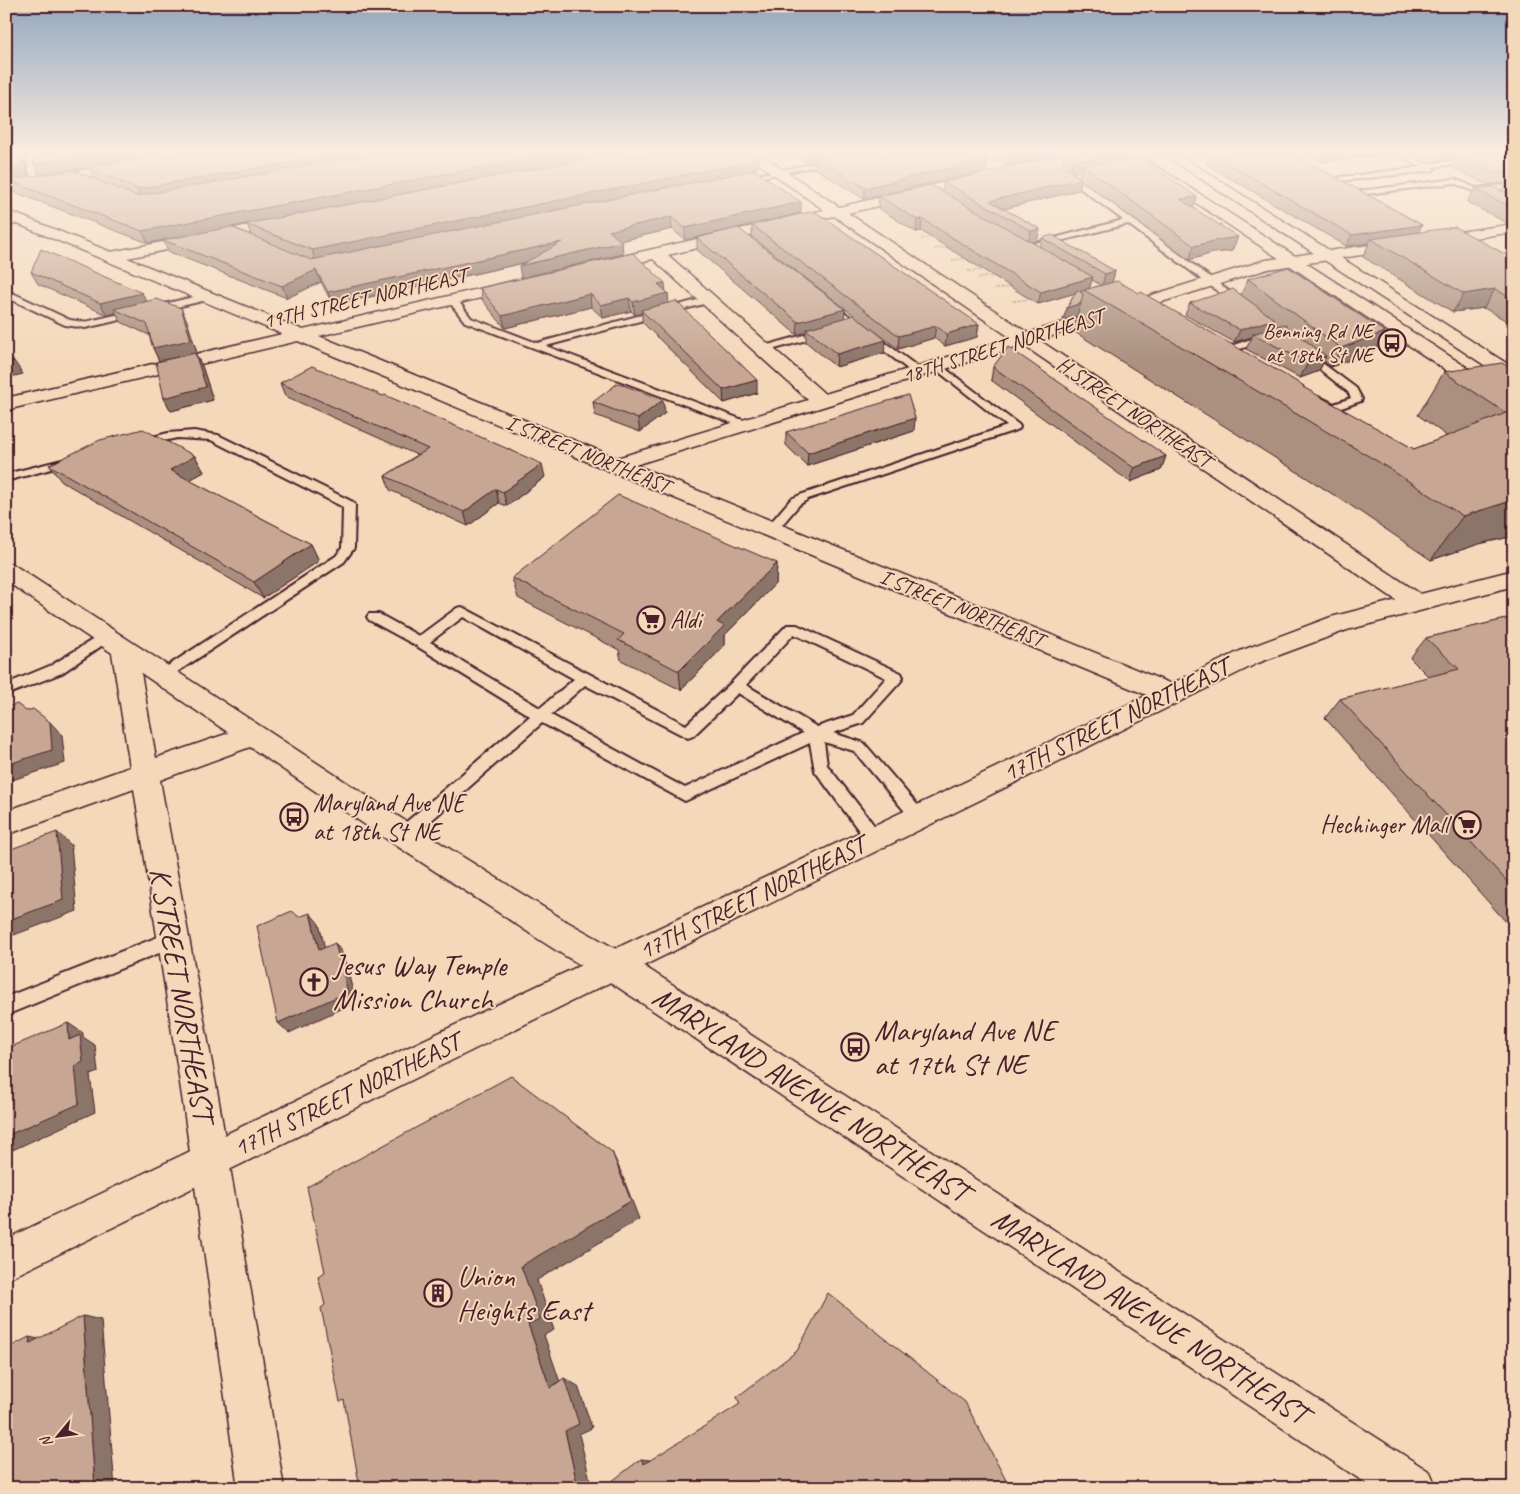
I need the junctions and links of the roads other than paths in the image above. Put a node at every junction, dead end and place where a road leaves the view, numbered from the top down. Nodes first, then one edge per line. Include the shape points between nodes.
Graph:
1 (23, 224) edge
2 (283, 224) edge
3 (793, 224) edge
4 (855, 224) edge
5 (1119, 224) edge
6 (1133, 224) edge
7 (1236, 224) edge
8 (1278, 224) edge
9 (1514, 228) edge
10 (1493, 231) junction
11 (1514, 242) edge
12 (1027, 248) edge
13 (656, 254) junction
14 (1326, 255) junction
15 (109, 257) junction
16 (1291, 260) junction
17 (588, 269) edge
18 (530, 282) edge
19 (1211, 282) junction
20 (6, 293) edge
21 (207, 297) junction
22 (453, 300) junction
23 (708, 300) junction
24 (825, 300) edge
25 (845, 326) junction
26 (299, 335) junction
27 (1026, 339) junction
28 (536, 346) junction
29 (1297, 348) edge
30 (764, 349) junction
31 (1229, 350) junction
32 (1210, 356) edge
33 (1243, 357) edge
34 (938, 366) junction
35 (918, 372) junction
36 (1514, 376) edge
37 (1309, 394) edge
38 (822, 402) junction
39 (6, 404) edge
40 (1514, 407) edge
41 (746, 425) junction
42 (124, 447) edge
43 (78, 459) edge
44 (615, 465) junction
45 (6, 478) edge
46 (771, 530) junction
47 (6, 570) edge
48 (1514, 578) edge
49 (1417, 603) junction
50 (374, 617) dead end
51 (420, 642) junction
52 (115, 643) junction
53 (164, 675) junction
54 (584, 678) junction
55 (737, 686) junction
56 (6, 690) edge
57 (1170, 694) junction
58 (541, 716) junction
59 (816, 733) junction
60 (254, 735) junction
61 (145, 774) junction
62 (919, 816) junction
63 (6, 823) edge
64 (403, 834) junction
65 (874, 838) junction
66 (172, 939) junction
67 (613, 965) junction
68 (6, 1006) edge
69 (210, 1161) junction
70 (6, 1260) edge
71 (261, 1488) edge
72 (1414, 1488) edge

1 - 15 street, I STREET NORTHEAST
2 - 15 street via 239,235
3 - 13 street via 744,238
4 - 27 street, H STREET NORTHEAST
5 - 12 lane
6 - 19 lane
7 - 16 street
8 - 14 street
9 - 10 street, 18TH STREET NORTHEAST
10 - 11 street
10 - 14 street, 18TH STREET NORTHEAST via 1426,237
13 - 17 street
13 - 23 street
14 - 16 street, 18TH STREET NORTHEAST
14 - 36 street
15 - 21 street, I STREET NORTHEAST
16 - 19 street, 18TH STREET NORTHEAST
16 - 40 street
18 - 22 street, 19TH STREET NORTHEAST
19 - 27 street, 18TH STREET NORTHEAST
19 - 31 lane via 1282,336
20 - 21 lane via 68,323 85,325
21 - 26 street, I STREET NORTHEAST
22 - 26 street, 19TH STREET NORTHEAST
22 - 28 lane via 468,320
23 - 28 lane
23 - 30 street
24 - 25 lane
25 - 30 lane
25 - 35 lane
26 - 39 street, 19TH STREET NORTHEAST
26 - 44 street, I STREET NORTHEAST
27 - 34 street, 18TH STREET NORTHEAST
27 - 49 street, H STREET NORTHEAST
28 - 41 lane
29 - 37 lane via 1352,390 1357,399 1333,408
30 - 38 street
31 - 32 lane
31 - 33 lane
34 - 35 street, 18TH STREET NORTHEAST
34 - 46 lane via 1015,427 804,497 795,502
35 - 38 street, 18TH STREET NORTHEAST
38 - 41 street, 18TH STREET NORTHEAST
41 - 44 street, 18TH STREET NORTHEAST
42 - 53 lane via 171,435 191,433 214,437 349,505 348,548 340,559
43 - 45 lane
44 - 46 street, I STREET NORTHEAST
46 - 57 street, I STREET NORTHEAST
47 - 52 street, MARYLAND AVENUE NORTHEAST
48 - 49 street, 17TH STREET NORTHEAST
49 - 57 street, 17TH STREET NORTHEAST via 1302,636
50 - 51 lane
51 - 54 lane via 462,611
51 - 58 lane
52 - 53 street, MARYLAND AVENUE NORTHEAST
52 - 56 lane
52 - 61 street, K STREET NORTHEAST
53 - 60 street, MARYLAND AVENUE NORTHEAST
54 - 55 lane via 688,732
54 - 58 lane
55 - 59 lane
55 - 59 lane via 792,628 896,677 858,719
57 - 62 street, 17TH STREET NORTHEAST
58 - 59 lane via 685,795
58 - 64 lane
59 - 62 lane via 859,748
59 - 65 lane via 820,767
60 - 61 street
60 - 64 street, MARYLAND AVENUE NORTHEAST
61 - 63 street
61 - 66 street, K STREET NORTHEAST
62 - 65 street, 17TH STREET NORTHEAST
64 - 67 street, MARYLAND AVENUE NORTHEAST
65 - 67 street, 17TH STREET NORTHEAST
66 - 68 lane
66 - 69 street, K STREET NORTHEAST
67 - 69 street, 17TH STREET NORTHEAST
67 - 72 street, MARYLAND AVENUE NORTHEAST
69 - 70 street, 17TH STREET NORTHEAST
69 - 71 street, K STREET NORTHEAST

